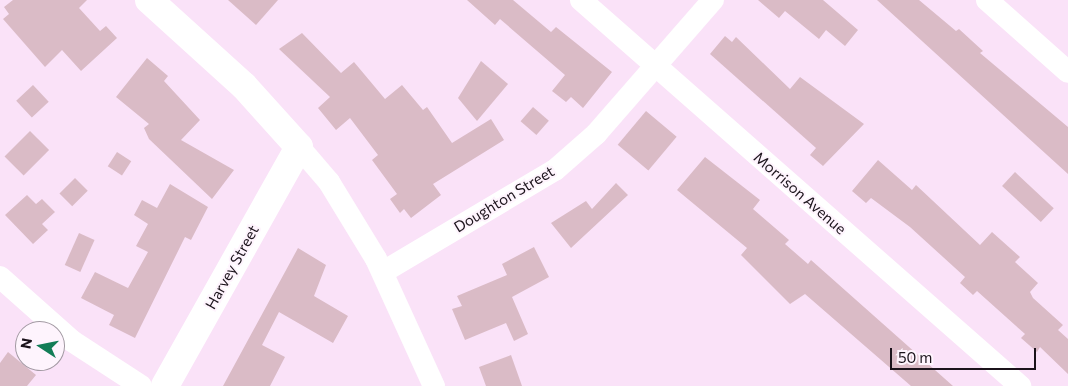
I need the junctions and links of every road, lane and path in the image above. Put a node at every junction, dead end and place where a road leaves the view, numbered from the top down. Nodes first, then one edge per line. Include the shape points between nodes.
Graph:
1 (149, 0) edge
2 (581, 0) edge
3 (713, 0) edge
4 (988, 0) edge
5 (655, 64) junction
6 (1068, 72) edge
7 (300, 147) junction
8 (383, 272) junction
9 (0, 277) edge
10 (140, 386) edge
11 (166, 386) edge
12 (434, 386) edge
13 (1020, 386) edge

1 - 7 street via 244,86
2 - 5 street, Morrison Avenue
3 - 5 street, Doughton Street
4 - 6 street
5 - 8 street, Doughton Street via 596,134 555,170
5 - 13 street, Morrison Avenue
7 - 8 street via 329,182
7 - 11 street, Harvey Street
8 - 12 street
9 - 10 street via 72,342

